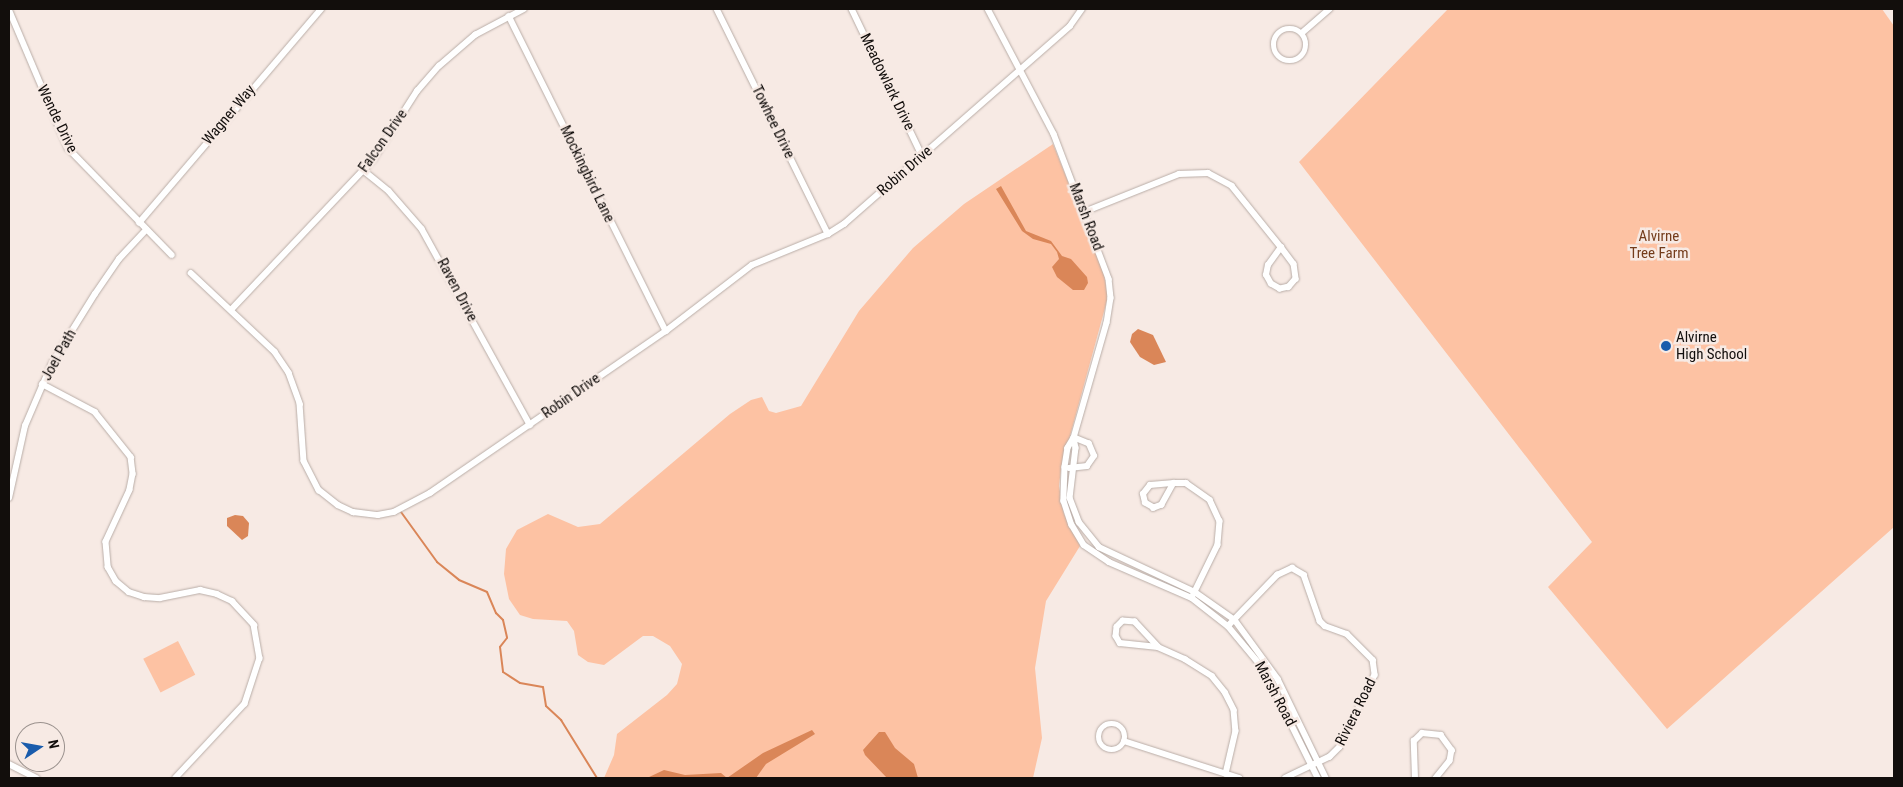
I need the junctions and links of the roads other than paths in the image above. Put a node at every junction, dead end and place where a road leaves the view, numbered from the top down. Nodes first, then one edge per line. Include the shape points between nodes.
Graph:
1 (9, 9) edge
2 (321, 9) edge
3 (524, 9) edge
4 (718, 9) edge
5 (852, 9) edge
6 (988, 9) edge
7 (1082, 9) edge
8 (1329, 9) edge
9 (509, 16) junction
10 (1303, 32) junction
11 (1021, 70) junction
12 (922, 156) junction
13 (364, 170) junction
14 (1084, 212) junction
15 (139, 223) junction
16 (146, 230) junction
17 (828, 234) junction
18 (1281, 247) junction
19 (172, 255) dead end
20 (191, 272) dead end
21 (231, 310) junction
22 (666, 331) junction
23 (42, 384) junction
24 (530, 425) junction
25 (1074, 438) junction
26 (1065, 467) junction
27 (1072, 469) junction
28 (1174, 483) junction
29 (9, 498) edge
30 (1195, 592) junction
31 (1192, 598) junction
32 (1234, 620) junction
33 (1228, 626) junction
34 (1158, 647) junction
35 (1124, 740) junction
36 (1319, 763) junction
37 (9, 764) edge
38 (1312, 766) junction
39 (1226, 774) junction
40 (38, 778) edge
41 (176, 778) edge
42 (1239, 778) edge
43 (1286, 778) edge
44 (1318, 778) edge
45 (1326, 778) edge
46 (1415, 778) edge
47 (1436, 778) edge

1 - 15 street, Wende Drive via 68,148
2 - 15 street, Wagner Way
3 - 9 street, Falcon Drive
4 - 17 street, Towhee Drive
5 - 12 street, Meadowlark Drive
6 - 11 street, Marsh Road
7 - 11 street, Robin Drive via 1070,26
8 - 10 street
9 - 13 street, Falcon Drive via 475,35 439,66 417,90
9 - 22 street, Mockingbird Lane
10 - 10 street via 1286,30 1278,34 1275,49 1281,58 1291,61 1301,56 1306,47
11 - 12 street, Robin Drive
11 - 14 street, Marsh Road via 1054,134
12 - 17 street, Robin Drive
13 - 21 street, Falcon Drive
13 - 24 street, Raven Drive via 389,191 422,229
14 - 18 street via 1179,174 1208,173 1232,186
14 - 25 street, Marsh Road via 1109,279 1111,298
15 - 16 street, Wende Drive
16 - 19 street, Wende Drive
16 - 23 street, Joel Path via 119,259 95,294
17 - 22 street, Robin Drive via 752,264
18 - 18 street via 1294,264 1297,274 1293,283 1280,289 1266,276 1268,265
20 - 21 street, Robin Drive
21 - 24 street, Robin Drive via 274,352 289,373 300,404 307,469 319,490 345,509 378,515 409,506
22 - 24 street, Robin Drive
23 - 29 street, Joel Path via 22,434
23 - 41 street via 95,412 130,457 133,474 130,490 106,542 108,567 116,581 128,592 144,597 200,590 217,594 232,601 254,625 260,658 245,704
25 - 26 street, Marsh Road via 1068,448
25 - 27 street, Marsh Road
25 - 27 street via 1089,444 1094,456 1087,466
26 - 27 street
26 - 31 street, Marsh Road via 1067,512 1088,549 1109,562
27 - 30 street, Marsh Road via 1070,498 1079,522 1091,540 1112,555
28 - 28 street via 1147,487 1143,496 1145,503 1154,508 1162,505
28 - 30 street via 1201,491 1213,504 1220,521 1218,545
30 - 31 street
30 - 32 street, Marsh Road
31 - 33 street, Marsh Road
32 - 33 street, Riviera Road
32 - 36 street, Marsh Road via 1261,652 1278,679
32 - 36 street, Riviera Road via 1278,575 1288,568 1297,569 1304,575 1320,621 1347,634 1373,660 1374,678 1340,747
33 - 38 street, Marsh Road via 1264,669
34 - 34 street via 1135,622 1123,621 1117,627 1117,640 1124,645
34 - 39 street via 1212,676 1230,700 1236,731
35 - 35 street via 1124,732 1116,724 1108,724 1100,733 1100,742 1106,748 1115,749
35 - 39 street
36 - 38 street
36 - 45 street, Marsh Road
37 - 40 street
38 - 43 street
38 - 44 street, Marsh Road
39 - 42 street
46 - 47 street via 1414,741 1422,733 1441,735 1450,747 1450,760

